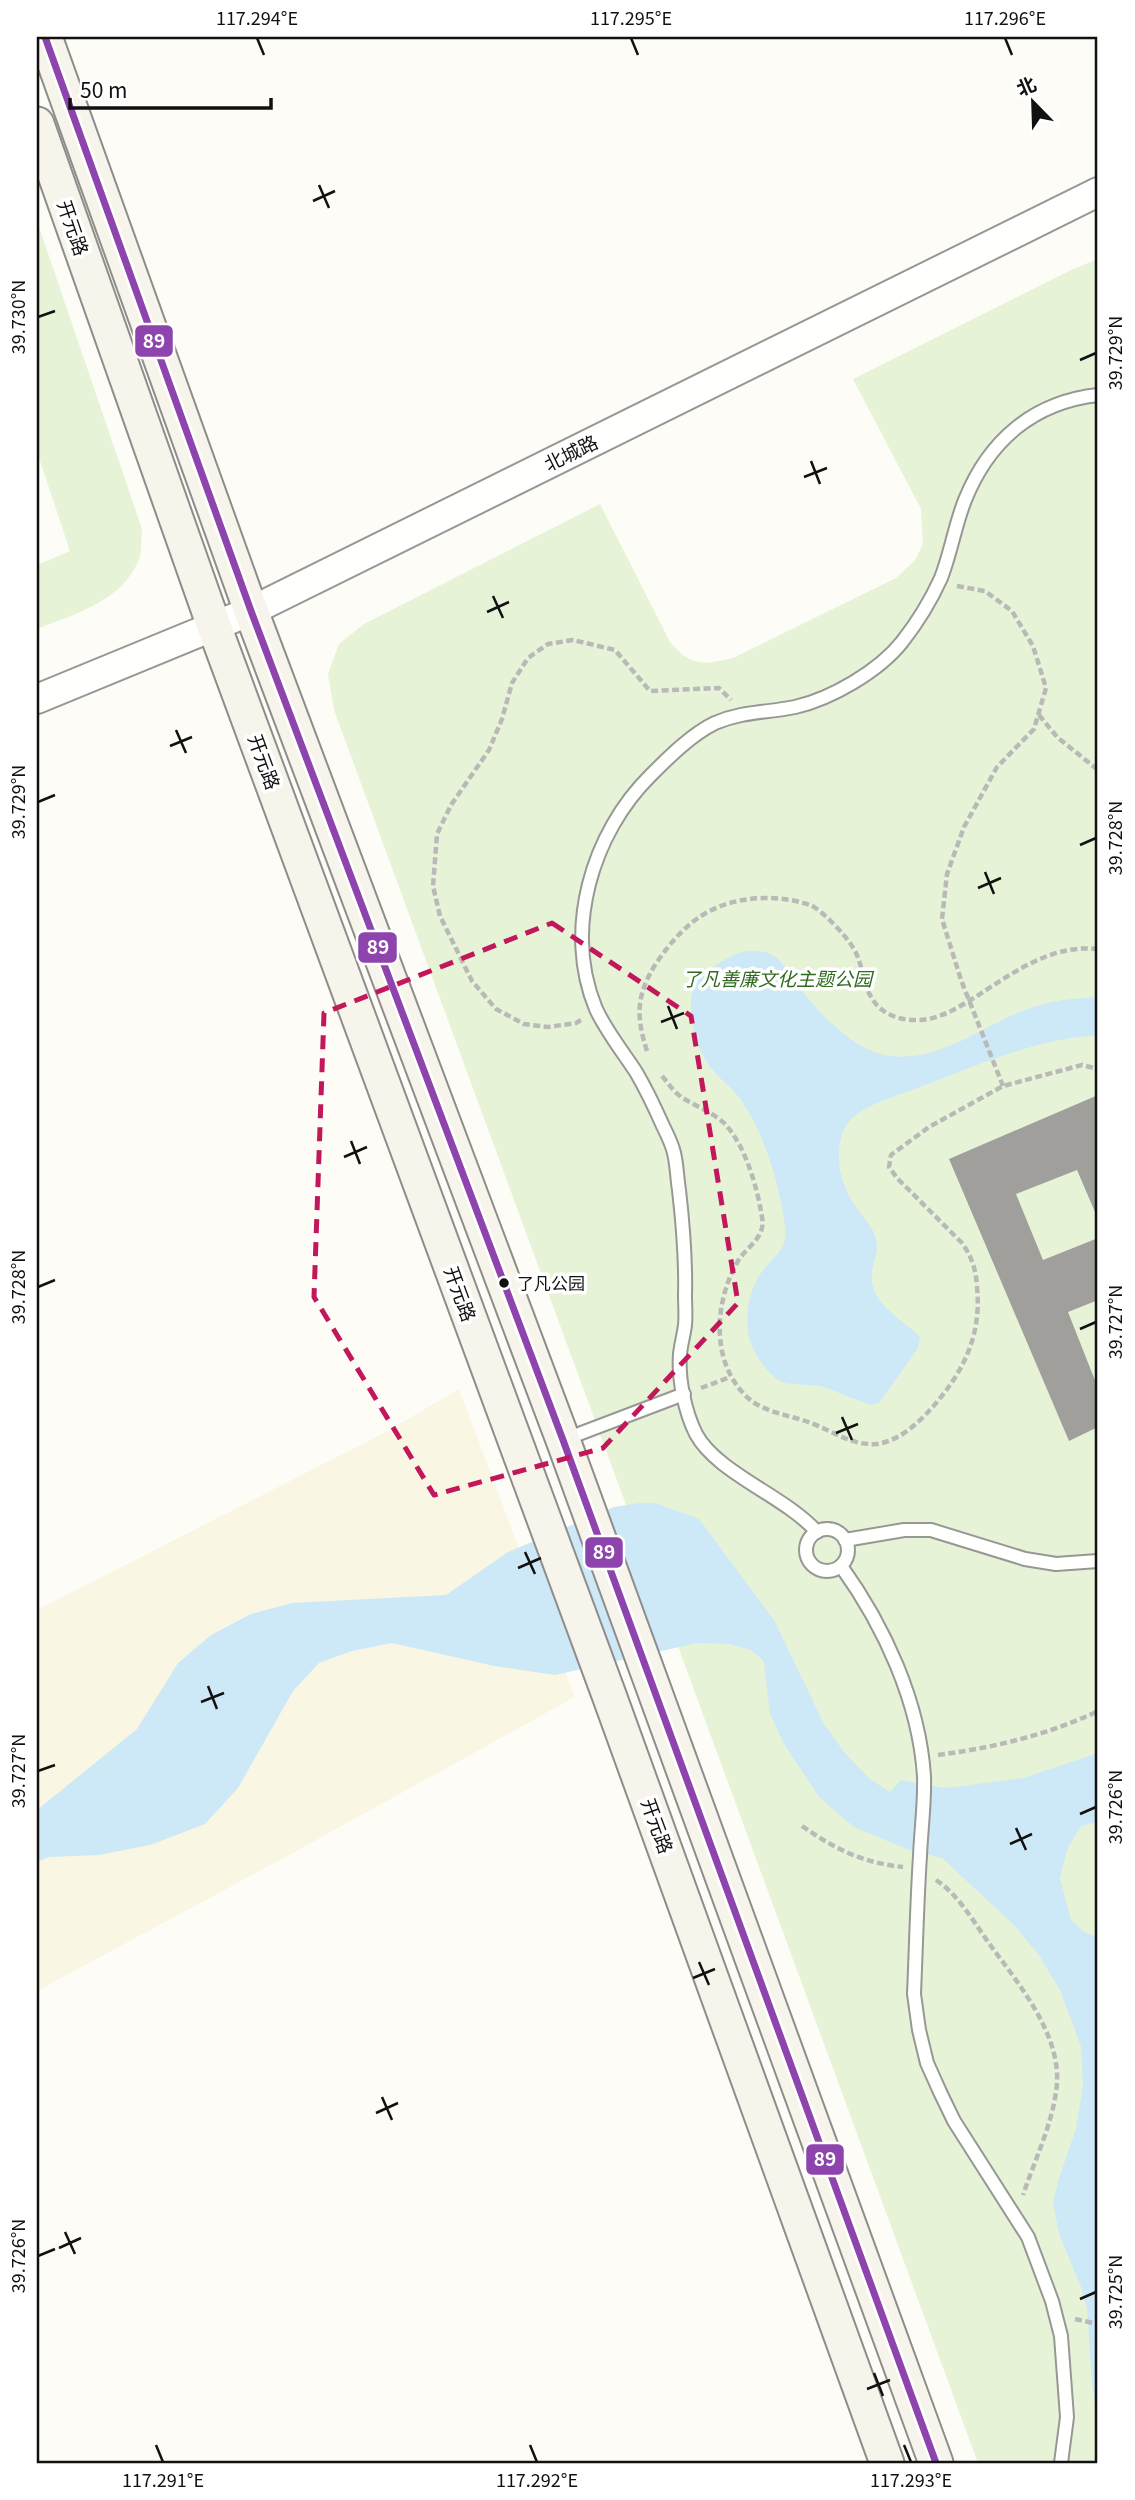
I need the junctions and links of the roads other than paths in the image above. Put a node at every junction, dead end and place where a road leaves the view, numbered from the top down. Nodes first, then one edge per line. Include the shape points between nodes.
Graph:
1 (46, 37) edge
2 (37, 124) edge
3 (1098, 192) edge
4 (1098, 395) edge
5 (251, 611) junction
6 (214, 626) junction
7 (37, 699) edge
8 (684, 1394) junction
9 (563, 1440) junction
10 (817, 1532) junction
11 (845, 1540) junction
12 (1098, 1561) edge
13 (841, 1566) junction
14 (887, 2463) edge
15 (936, 2463) edge
16 (1061, 2463) edge

1 - 5 main road, 开元路
2 - 6 main road, 开元路
3 - 5 street, 北城路
4 - 8 lane via 1049,406 1020,422 979,469 939,583 881,665 826,696 797,706 743,713 697,734 626,804 591,871 584,905 587,977 597,1010 639,1077 674,1151 686,1260 680,1352
5 - 6 street, 北城路
5 - 9 main road, 开元路
6 - 7 street, 北城路
6 - 14 main road, 开元路
8 - 9 lane
8 - 10 lane via 698,1438 711,1452 798,1512
9 - 15 main road, 开元路
10 - 11 lane via 835,1531
10 - 13 lane via 807,1545 811,1564 822,1571
11 - 12 lane via 931,1530 1026,1559 1056,1564
11 - 13 lane via 848,1553
13 - 16 lane via 867,1605 898,1670 912,1711 924,1777 914,1994 919,2030 954,2121 1016,2216 1041,2269 1061,2336 1068,2417

